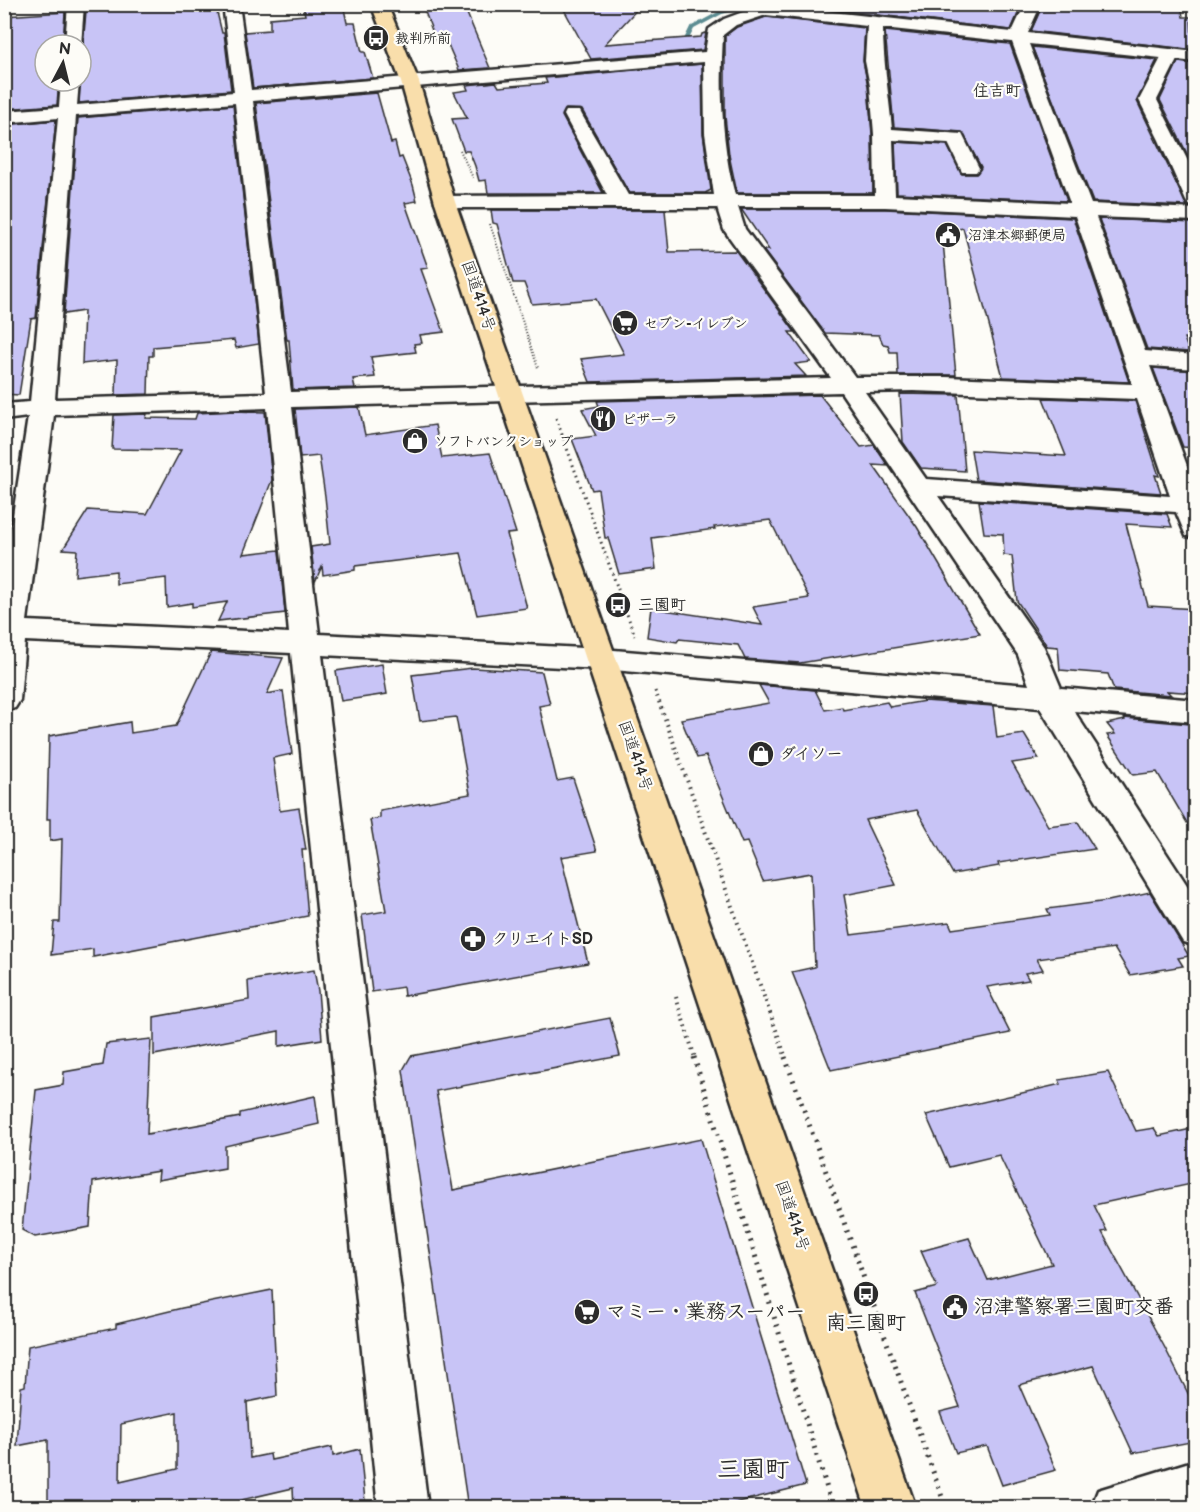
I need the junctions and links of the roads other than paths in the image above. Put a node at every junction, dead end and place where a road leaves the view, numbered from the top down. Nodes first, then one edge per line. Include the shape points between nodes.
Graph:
1 (76, 4) edge
2 (231, 4) edge
3 (378, 4) edge
4 (781, 4) edge
5 (1033, 4) edge
6 (728, 6) edge
7 (763, 9) junction
8 (875, 21) junction
9 (74, 33) edge
10 (1018, 36) junction
11 (1172, 54) junction
12 (713, 56) junction
13 (1196, 57) edge
14 (410, 82) junction
15 (69, 93) edge
16 (243, 96) junction
17 (67, 112) junction
18 (573, 115) dead end
19 (4, 117) edge
20 (883, 134) junction
21 (969, 168) dead end
22 (620, 200) junction
23 (723, 200) junction
24 (885, 201) junction
25 (1196, 201) edge
26 (445, 202) junction
27 (1083, 210) junction
28 (1196, 215) edge
29 (1134, 358) junction
30 (1196, 362) edge
31 (849, 386) junction
32 (512, 392) junction
33 (1146, 392) junction
34 (280, 400) junction
35 (42, 408) junction
36 (4, 412) edge
37 (916, 486) junction
38 (1191, 504) edge
39 (1196, 530) edge
40 (8, 632) edge
41 (305, 642) junction
42 (602, 659) junction
43 (1048, 696) junction
44 (4, 700) edge
45 (1196, 711) edge
46 (1196, 931) edge
47 (1196, 1485) edge
48 (403, 1508) edge
49 (891, 1508) edge
50 (1116, 1508) edge

1 - 9 street
2 - 16 street
3 - 14 highway, 国道414号
4 - 7 street
5 - 10 street
6 - 7 street
7 - 8 street
7 - 12 street via 730,22 715,33
8 - 10 street
8 - 20 street via 874,61
10 - 11 street
10 - 27 street
11 - 13 street
11 - 25 street via 1148,100
12 - 14 street
12 - 23 street via 713,102
14 - 16 street
14 - 26 highway, 国道414号
15 - 17 street
16 - 17 street
16 - 34 street
17 - 19 street
17 - 35 street
18 - 22 street
20 - 21 street via 955,138
20 - 24 street
22 - 23 street
22 - 26 street
23 - 24 street
23 - 31 street via 735,230
24 - 27 street
26 - 32 highway, 国道414号
27 - 28 street
27 - 29 street
29 - 30 street
29 - 33 street
31 - 32 street
31 - 33 street
31 - 37 street
32 - 34 street
32 - 42 highway, 国道414号
33 - 38 street
34 - 35 street
34 - 41 street
35 - 36 street
35 - 40 street
37 - 38 street
37 - 43 street via 1033,654
38 - 39 street
40 - 41 street via 41,630
40 - 44 street
41 - 42 street
41 - 48 street
42 - 43 street
42 - 49 highway, 国道414号
43 - 45 street
43 - 46 street
47 - 50 street

